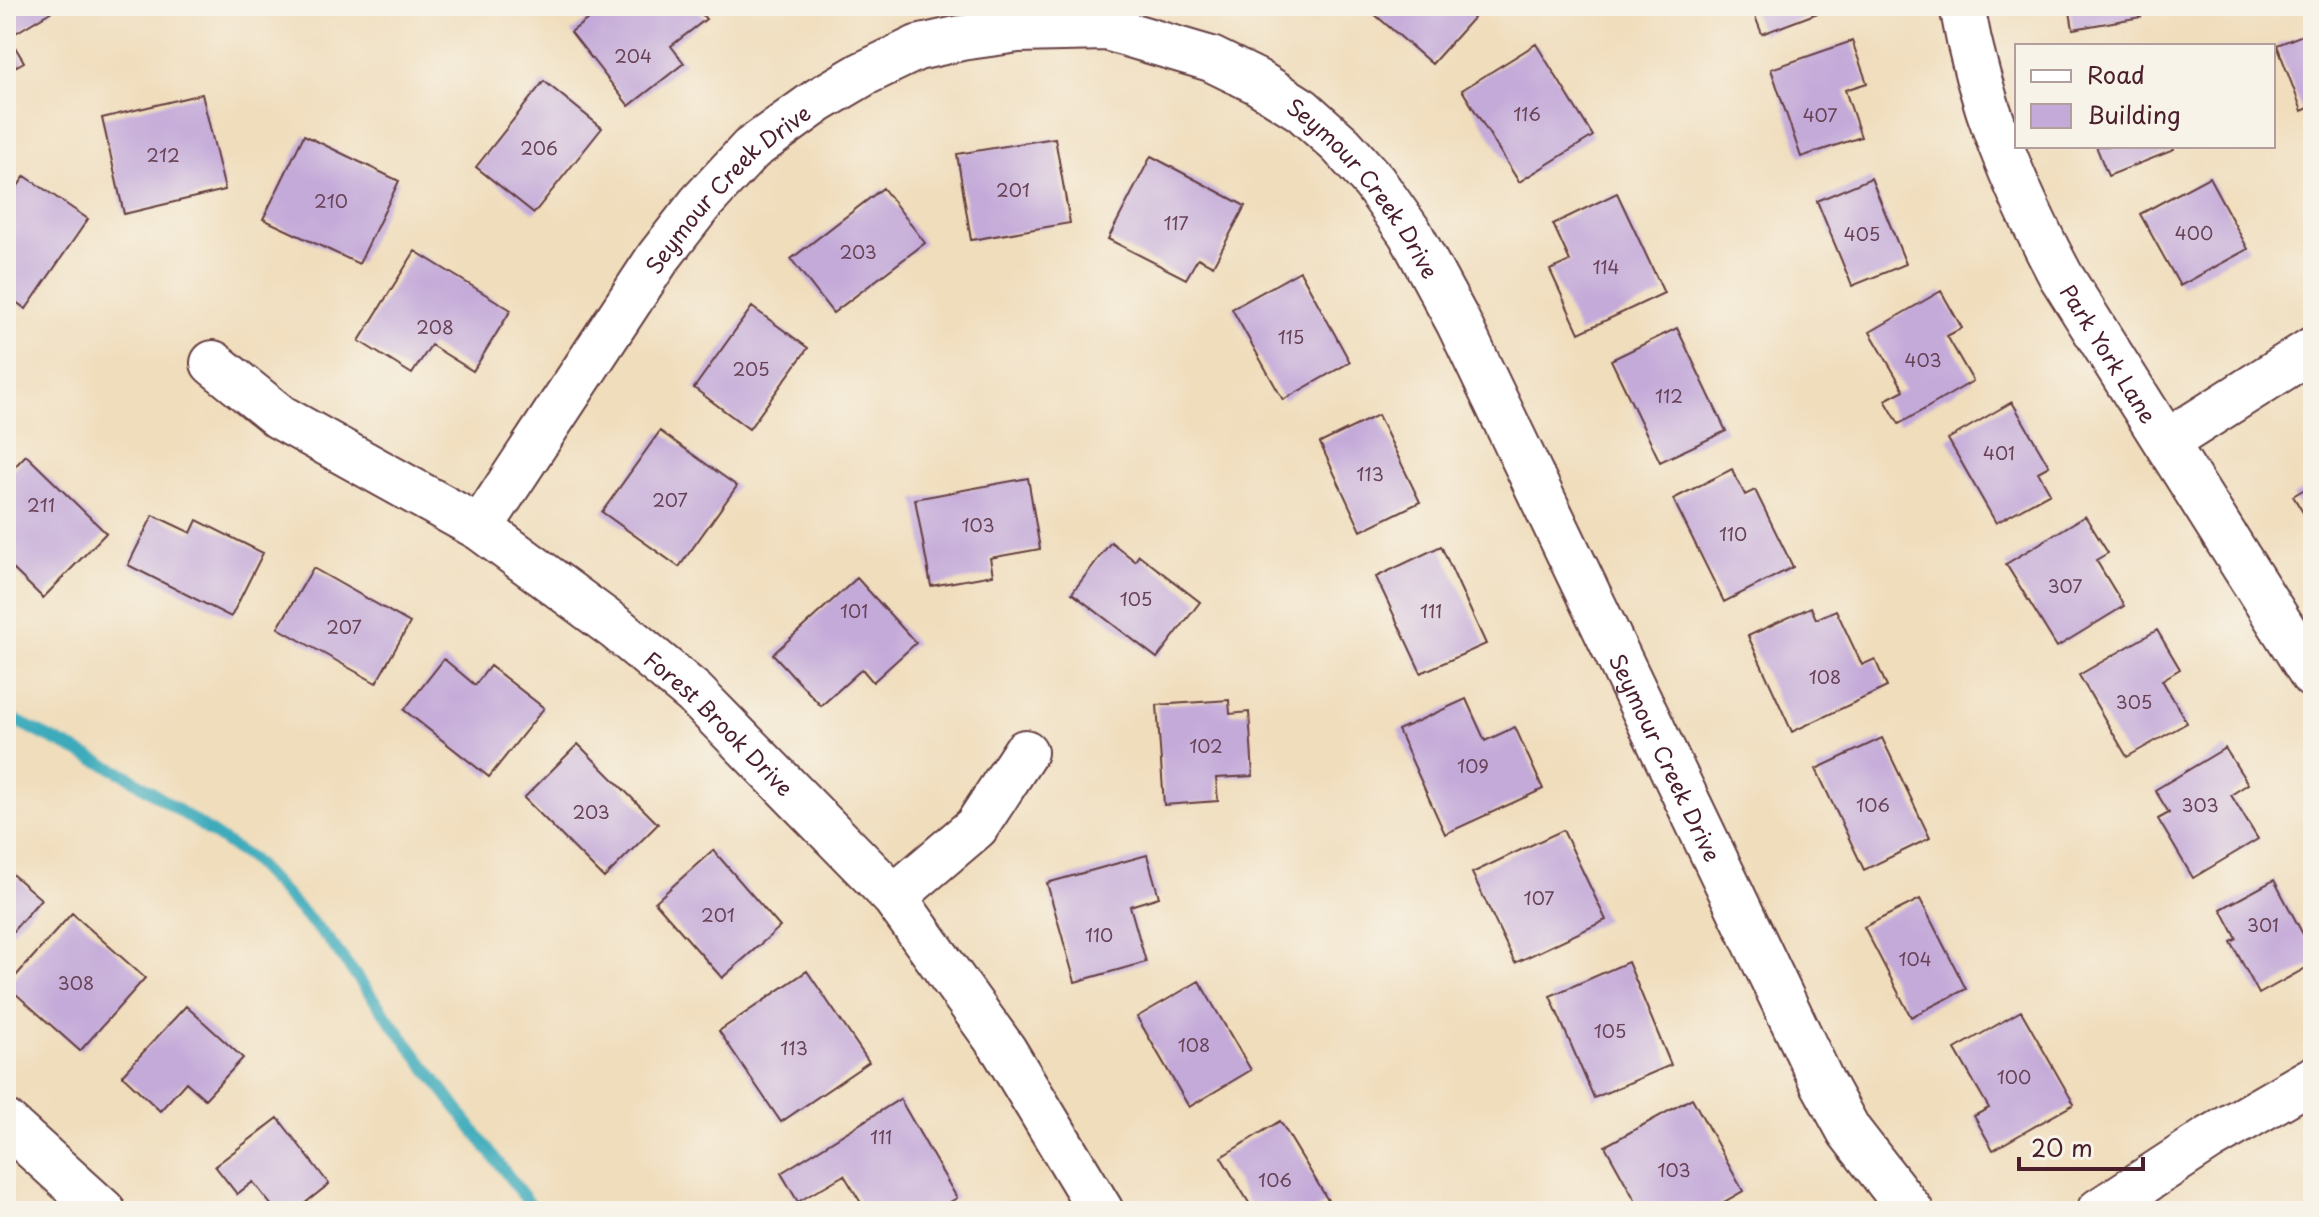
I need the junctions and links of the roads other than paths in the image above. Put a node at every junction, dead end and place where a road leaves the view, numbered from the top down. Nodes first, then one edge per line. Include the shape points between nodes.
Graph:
1 (1962, 6) edge
2 (1107, 17) edge
3 (2313, 349) edge
4 (213, 363) dead end
5 (2168, 441) junction
6 (480, 528) junction
7 (2313, 676) edge
8 (1025, 752) dead end
9 (894, 897) junction
10 (2313, 1079) edge
11 (6, 1123) edge
12 (103, 1211) edge
13 (1101, 1211) edge
14 (1911, 1211) edge
15 (2099, 1211) edge

1 - 5 street, Park York Lane via 1984,99 2031,219 2061,276
2 - 6 street, Seymour Creek Drive via 917,48 819,100 751,149 658,258
2 - 14 street, Seymour Creek Drive via 1211,59 1302,110 1374,182 1410,233 1458,322 1810,1059 1849,1131
3 - 5 street
4 - 6 street, Forest Brook Drive via 280,417
5 - 7 street, Park York Lane
6 - 9 street, Forest Brook Drive via 694,693
8 - 9 street via 976,827
9 - 13 street, Forest Brook Drive via 1004,1050
10 - 15 street
11 - 12 street

